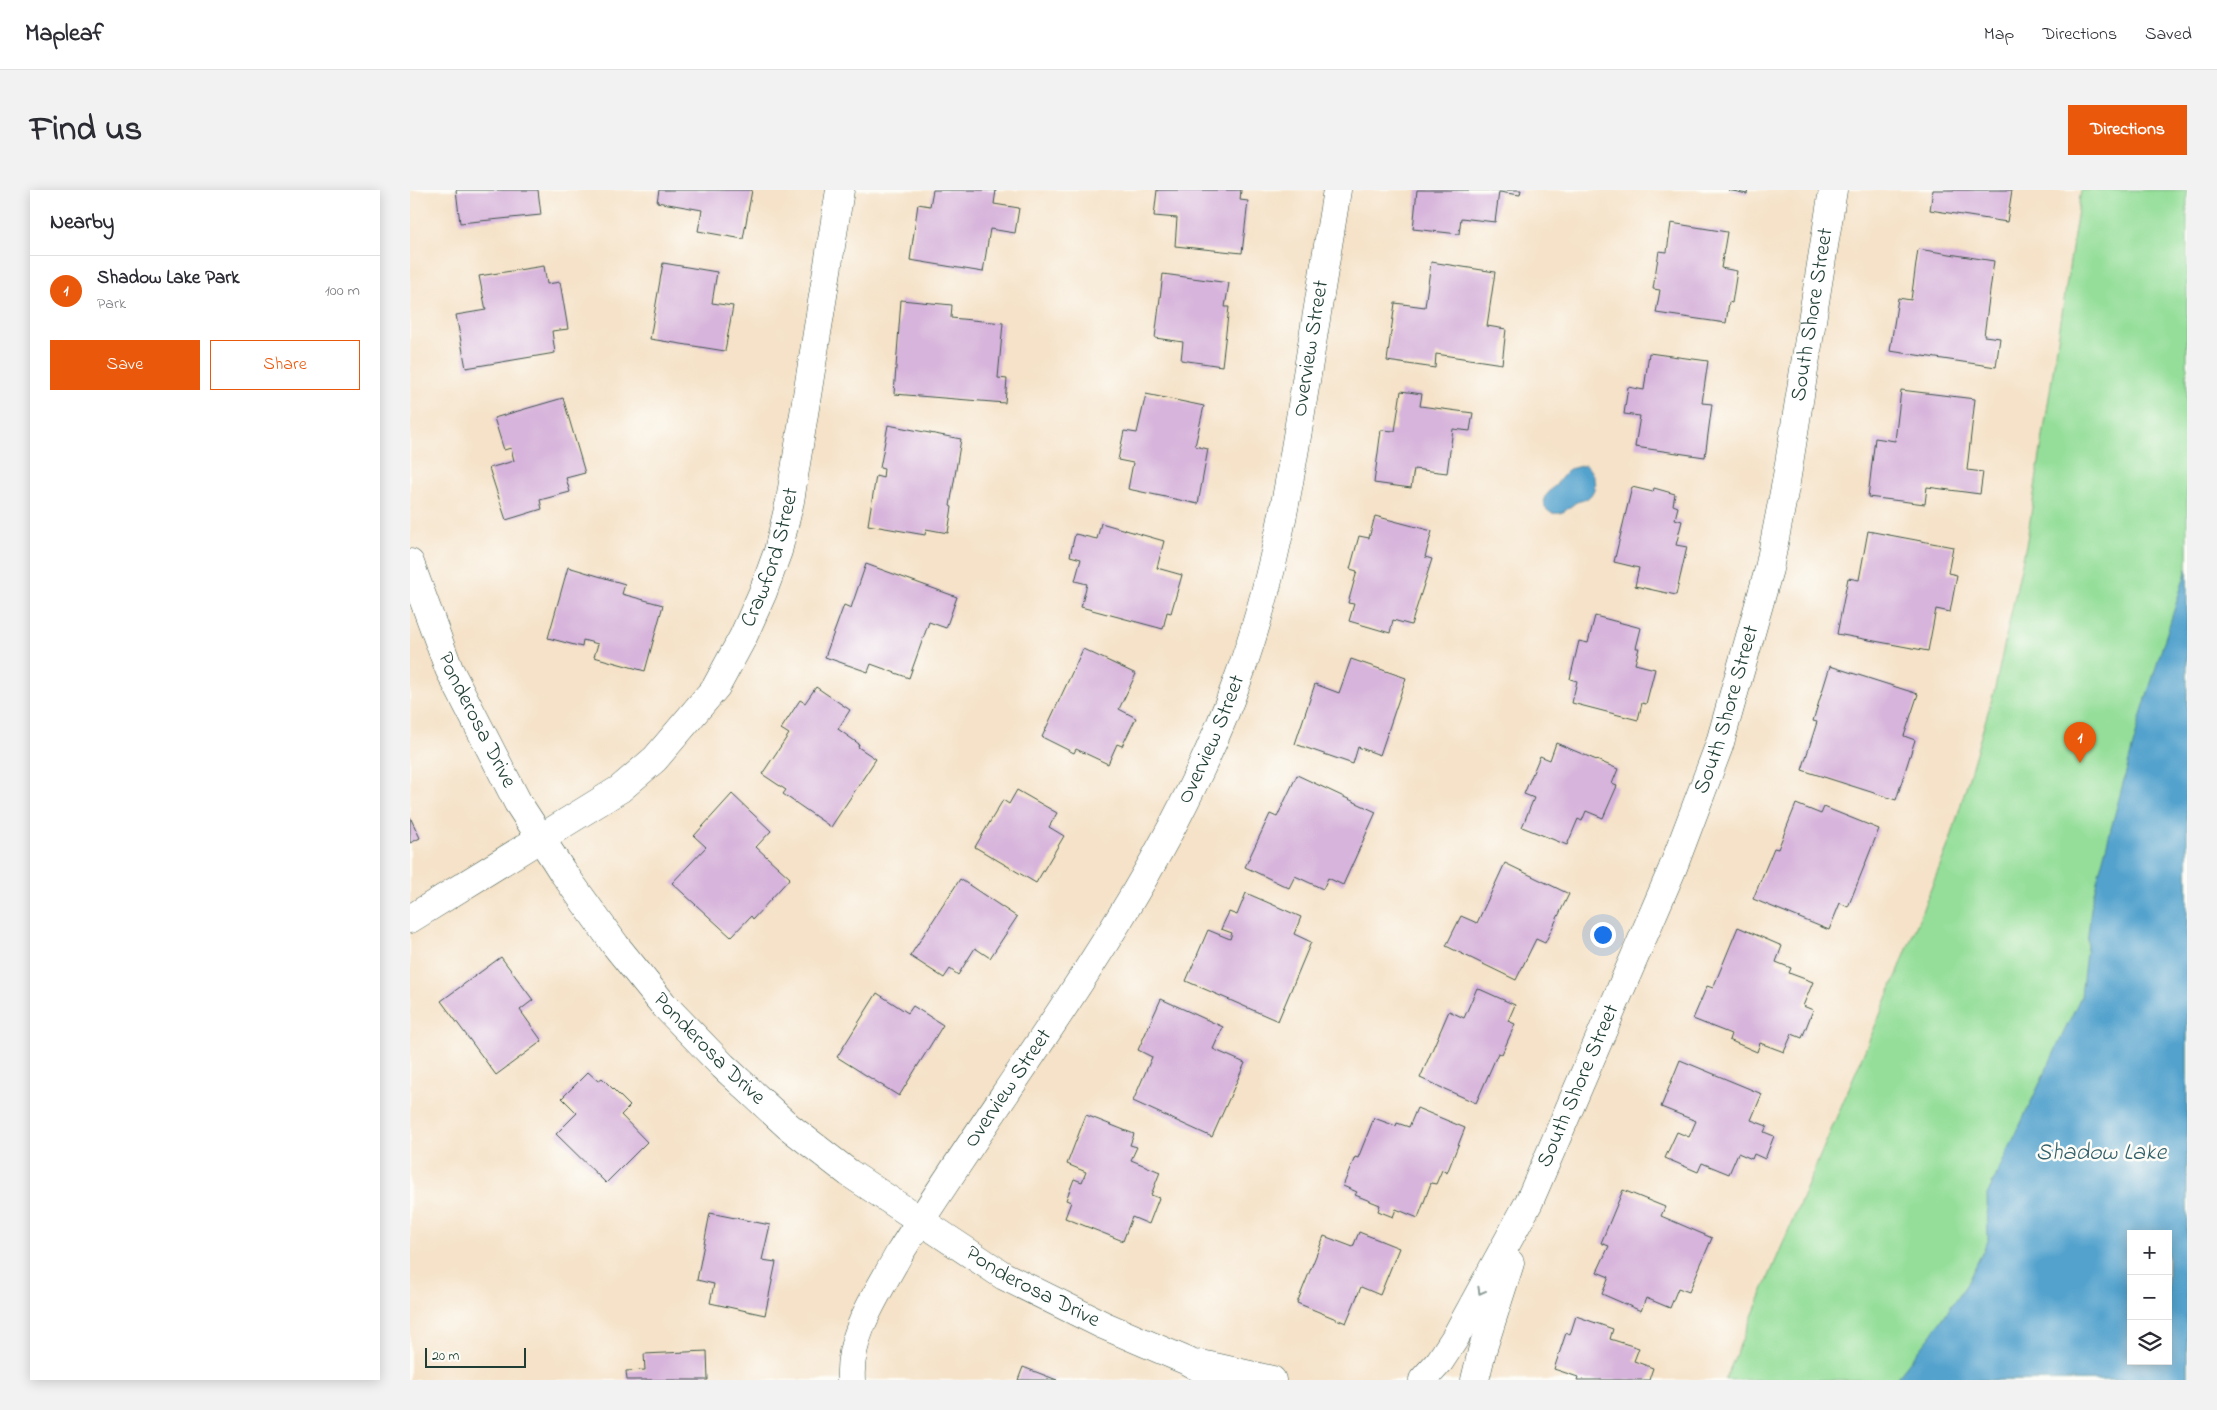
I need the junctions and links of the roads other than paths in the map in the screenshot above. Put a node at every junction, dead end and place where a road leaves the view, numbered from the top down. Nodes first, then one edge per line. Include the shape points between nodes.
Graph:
1 (840, 190) edge
2 (1337, 190) edge
3 (1833, 190) edge
4 (410, 563) edge
5 (540, 837) junction
6 (410, 919) edge
7 (1530, 1202) junction
8 (920, 1222) junction
9 (1187, 1361) junction
10 (851, 1380) edge
11 (1221, 1380) edge
12 (1272, 1380) edge
13 (1423, 1380) edge
14 (1475, 1380) edge

1 - 5 street, Crawford Street via 790,501 772,567 743,637 716,687 655,759 620,789
2 - 8 street, Overview Street via 1278,537 1249,644 1220,727 1196,781 1136,892
3 - 7 street, South Shore Street via 1786,482 1769,569 1735,694 1672,870
4 - 5 street, Ponderosa Drive via 449,669 518,803
5 - 6 street, Crawford Street
5 - 8 street, Ponderosa Drive via 616,946 663,1004 723,1066 788,1126
7 -> 13 street, South Shore Street via 1455,1338
7 - 14 street, South Shore Street
8 - 9 street, Ponderosa Drive via 1004,1276 1103,1325
8 - 10 street, Overview Street via 865,1317 854,1347
9 - 11 street, Ponderosa Drive
9 - 12 street, Ponderosa Drive

